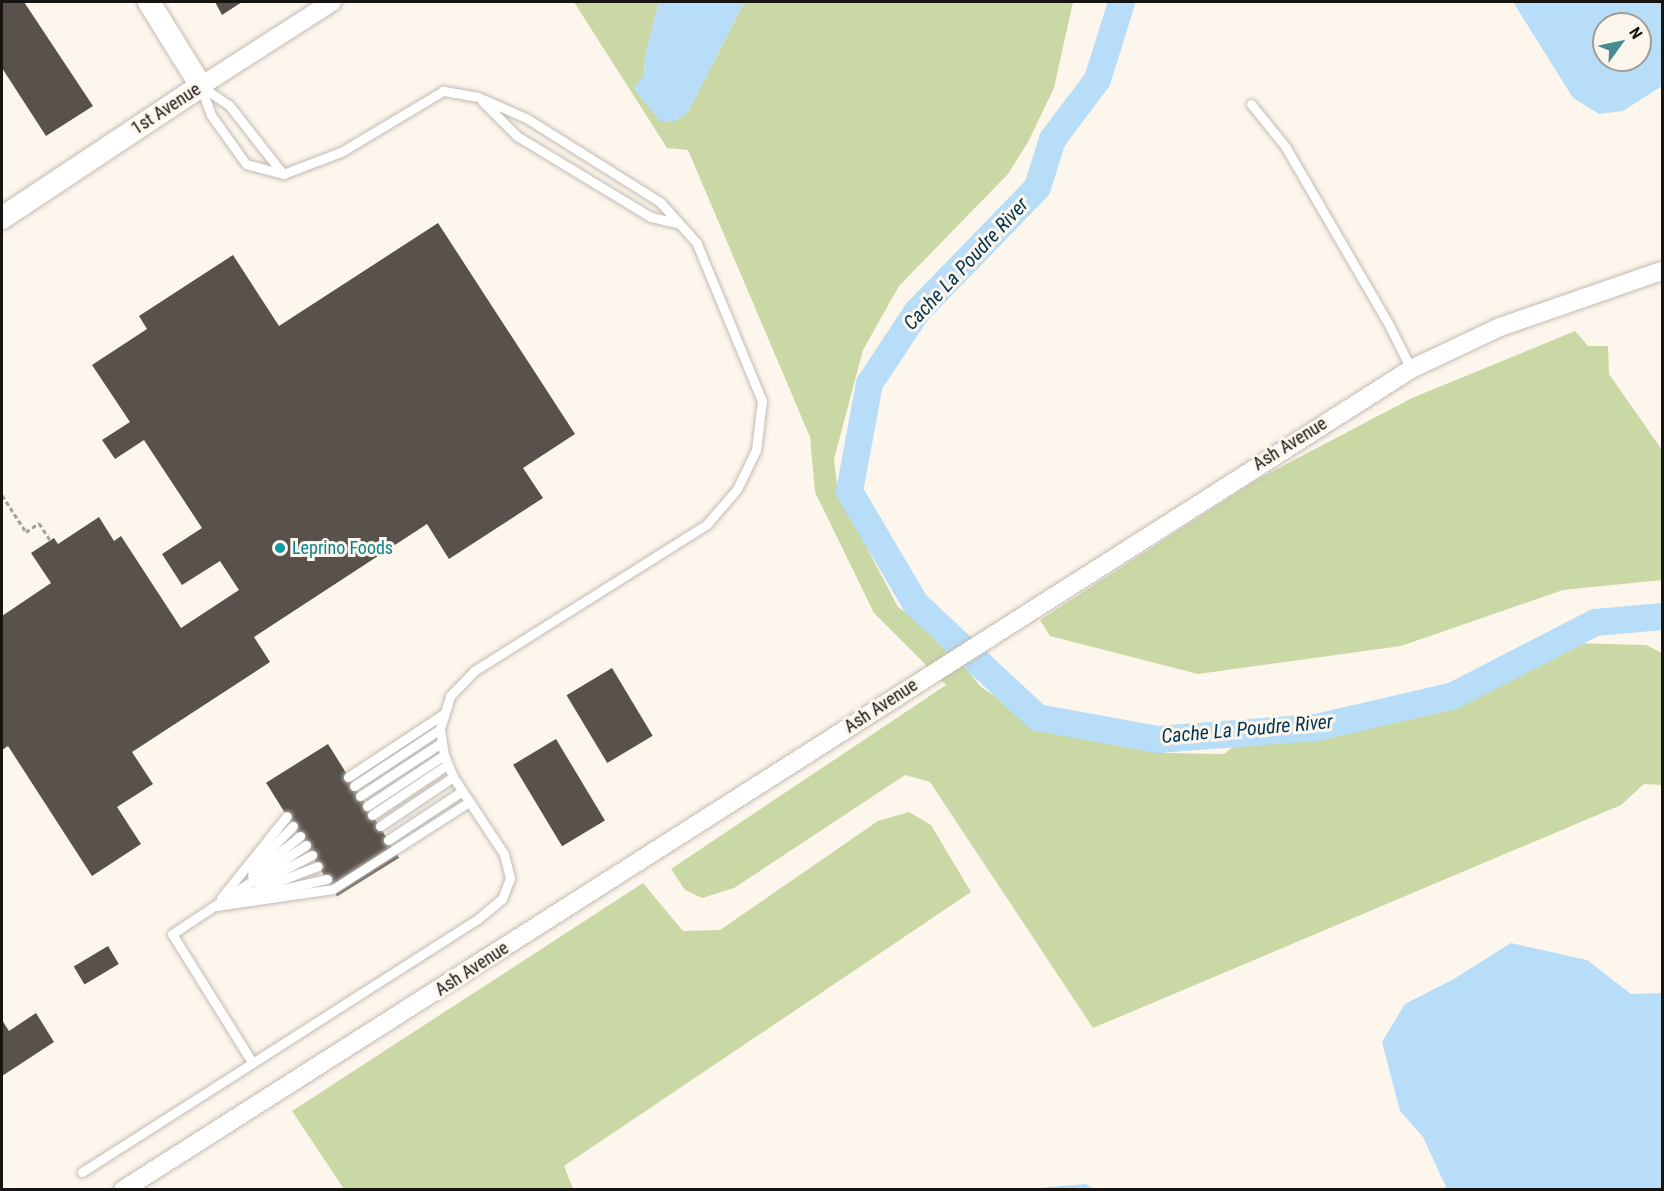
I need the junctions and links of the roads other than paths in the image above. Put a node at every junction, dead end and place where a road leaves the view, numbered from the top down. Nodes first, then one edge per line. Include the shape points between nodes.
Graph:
1 (149, 2) edge
2 (332, 2) edge
3 (201, 86) junction
4 (478, 97) junction
5 (1251, 104) dead end
6 (284, 174) junction
7 (2, 218) edge
8 (678, 223) junction
9 (1662, 271) edge
10 (1411, 369) junction
11 (442, 715) junction
12 (440, 729) junction
13 (441, 743) junction
14 (445, 760) junction
15 (348, 777) dead end
16 (453, 777) junction
17 (354, 786) dead end
18 (462, 791) junction
19 (360, 796) dead end
20 (469, 802) junction
21 (370, 810) dead end
22 (287, 816) dead end
23 (293, 826) dead end
24 (380, 826) dead end
25 (300, 836) dead end
26 (388, 840) dead end
27 (306, 845) dead end
28 (312, 855) dead end
29 (318, 866) dead end
30 (327, 879) dead end
31 (213, 907) junction
32 (252, 1062) junction
33 (82, 1172) dead end
34 (123, 1190) edge

1 - 3 street
2 - 3 street, 1st Avenue
3 - 6 lane via 229,105
3 - 6 lane via 210,115 246,164
3 - 7 street, 1st Avenue
4 - 6 lane via 443,91 341,152
4 - 8 lane via 526,118 641,190 660,202
4 - 8 lane via 517,136 651,217
5 - 10 lane via 1285,146
8 - 11 lane via 696,242 762,401 756,450 737,489 707,524 474,671 450,696
9 - 10 street, Ash Avenue via 1500,327
10 - 34 street, Ash Avenue
11 - 12 lane
11 - 15 lane
12 - 13 lane
12 - 17 lane
13 - 14 lane
13 - 19 lane
14 - 16 lane
14 - 21 lane
16 - 18 lane
16 - 24 lane
18 - 20 lane
18 - 26 lane
20 - 31 lane via 333,889
20 - 32 lane via 504,854 510,878 502,899 479,918
22 - 31 lane
23 - 31 lane
25 - 31 lane
27 - 31 lane
28 - 31 lane
29 - 31 lane
30 - 31 lane
31 - 32 lane via 172,934
32 - 33 lane

